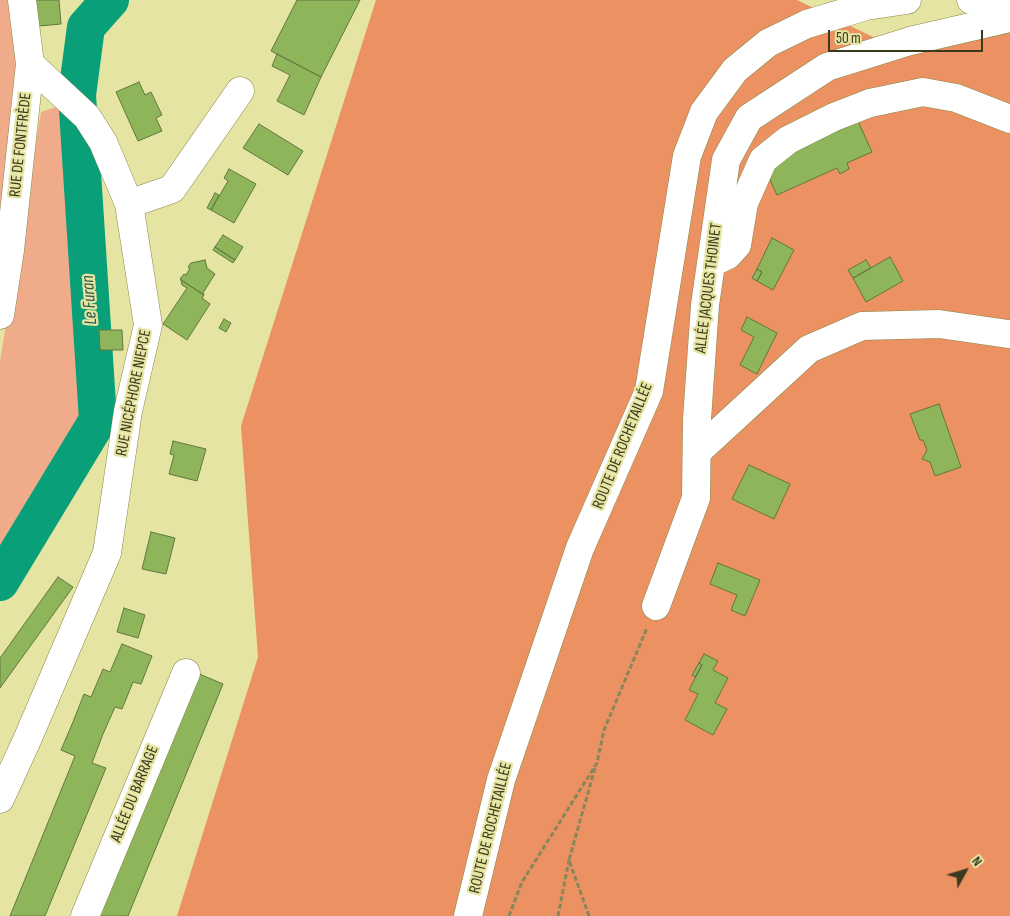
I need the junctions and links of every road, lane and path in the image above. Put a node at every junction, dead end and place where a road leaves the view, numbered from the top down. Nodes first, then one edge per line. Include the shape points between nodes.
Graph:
1 (22, 0) edge
2 (907, 0) edge
3 (971, 0) edge
4 (1010, 7) edge
5 (1010, 18) edge
6 (30, 64) junction
7 (240, 91) dead end
8 (1010, 119) edge
9 (129, 204) junction
10 (711, 263) junction
11 (0, 315) edge
12 (1008, 334) dead end
13 (697, 452) junction
14 (656, 606) joint
15 (186, 673) dead end
16 (597, 763) junction
17 (0, 799) edge
18 (569, 860) junction
19 (85, 916) edge
20 (468, 916) edge
21 (509, 916) edge
22 (558, 916) edge
23 (589, 916) edge

1 - 6 street
2 - 20 street, ROUTE DE ROCHETAILLÉE via 866,6 807,24 768,43 735,70 704,112 687,156 649,392 580,548 501,780
3 - 4 street
5 - 10 street, ALLÉE JACQUES THOINET via 910,41 827,67 749,118 726,160
6 - 9 street, RUE NICÉPHORE NIEPCE via 87,117 103,142
6 - 11 street, RUE DE FONTFRÈDE
7 - 9 street via 172,189
8 - 10 street via 956,98 923,92 870,103 834,117 788,140 763,160 744,203 737,245
9 - 17 street, RUE NICÉPHORE NIEPCE via 148,325 128,411 107,553
10 - 13 street, ALLÉE JACQUES THOINET via 704,305
12 - 13 street via 939,324 862,326 809,349
13 - 14 street, ALLÉE JACQUES THOINET via 696,498
14 - 16 path via 604,730
15 - 19 street, ALLÉE DU BARRAGE
16 - 18 path
16 - 21 path via 522,882
18 - 22 path
18 - 23 path

